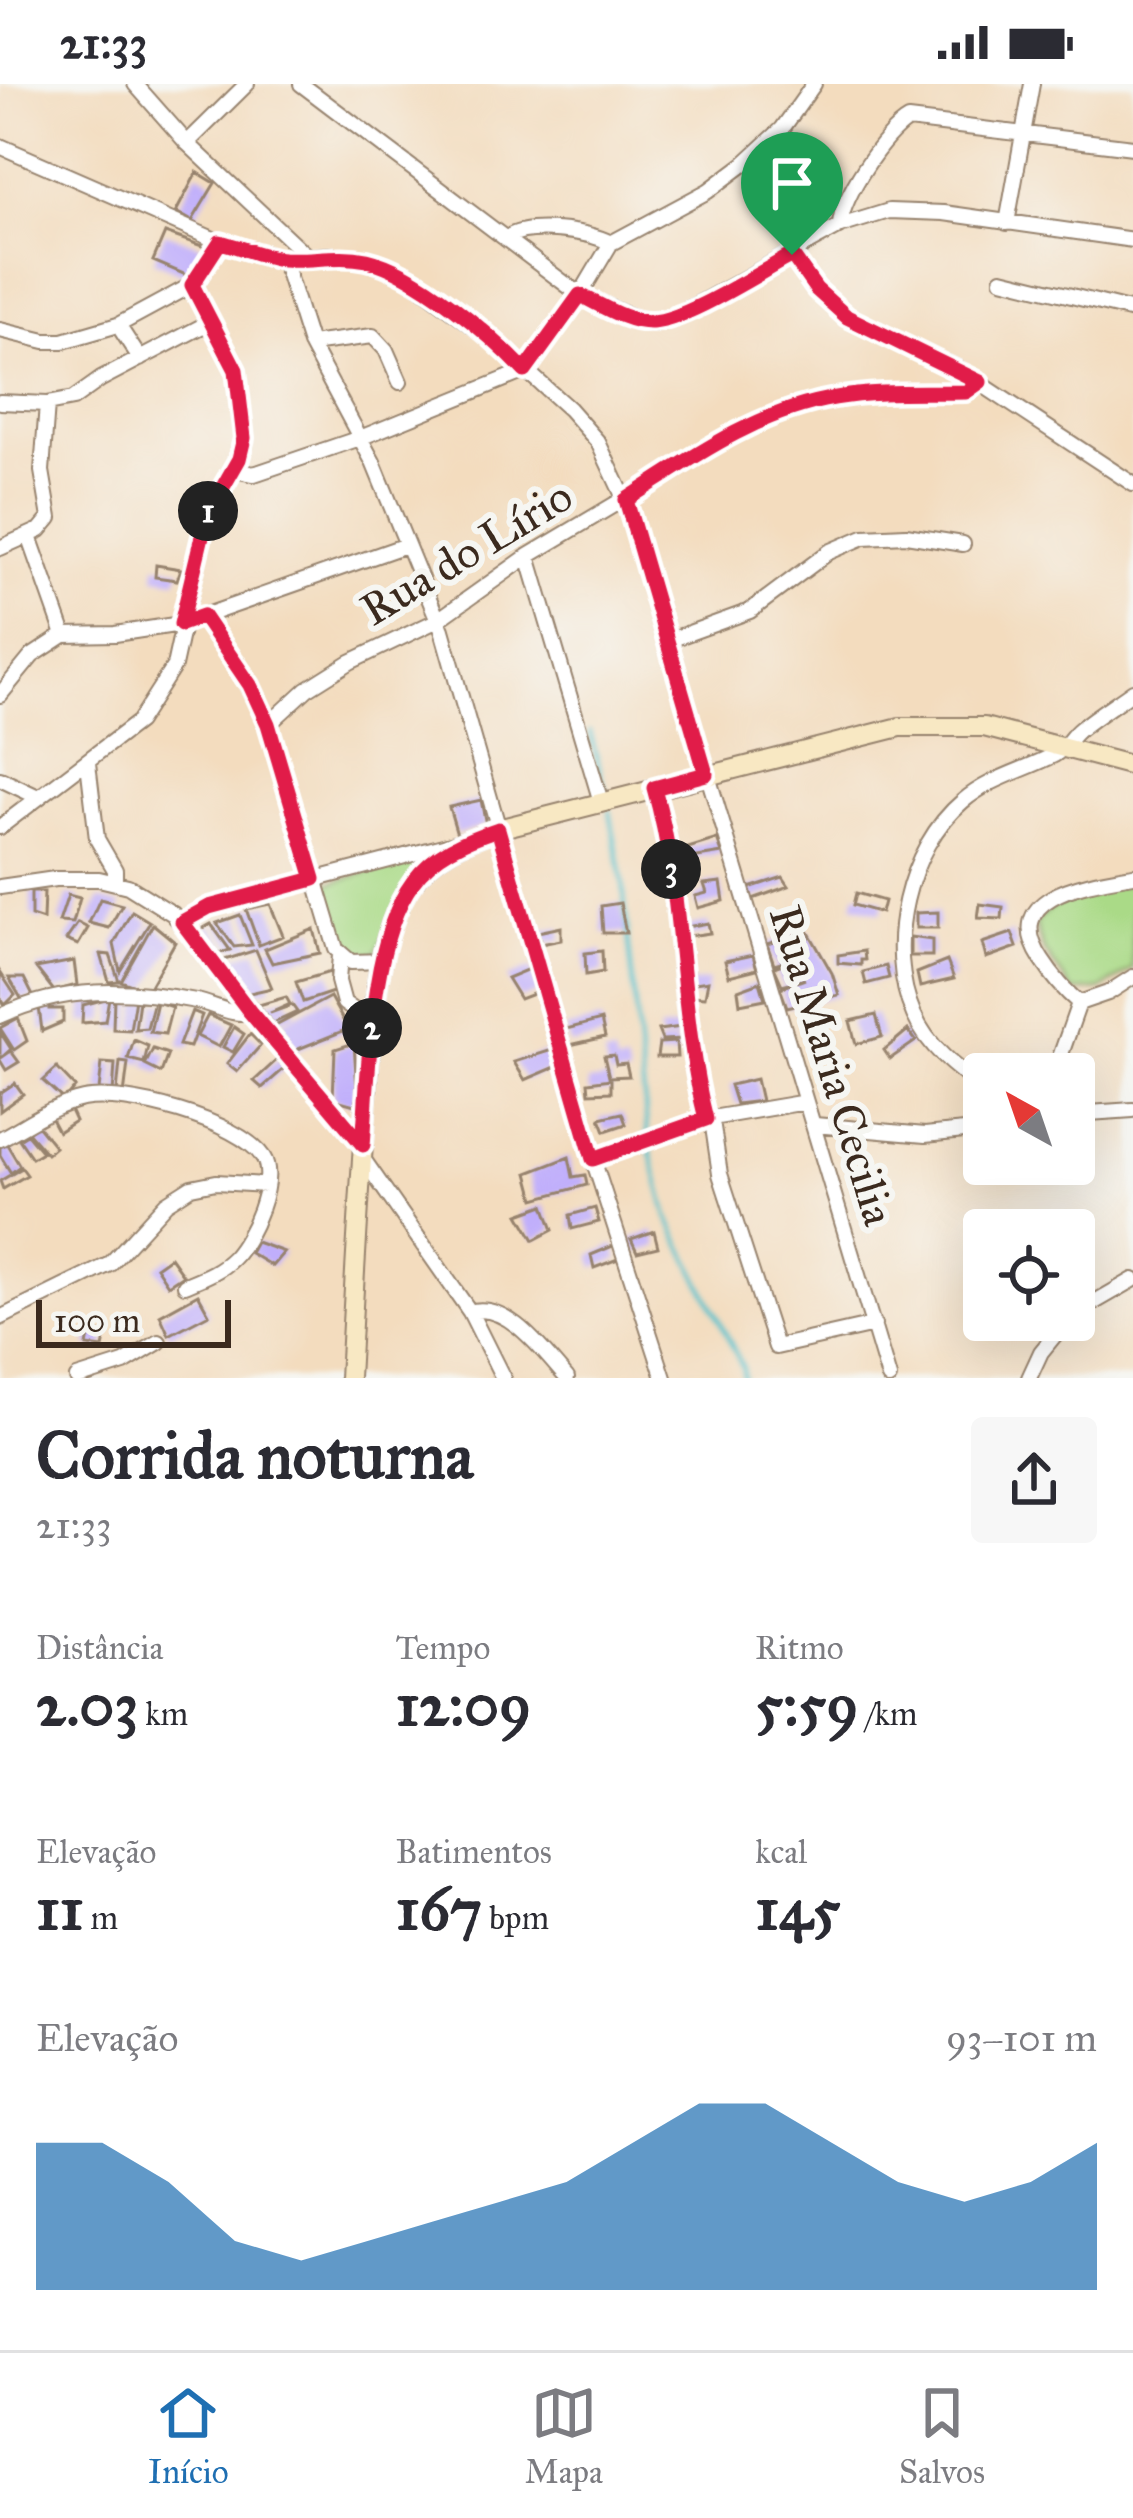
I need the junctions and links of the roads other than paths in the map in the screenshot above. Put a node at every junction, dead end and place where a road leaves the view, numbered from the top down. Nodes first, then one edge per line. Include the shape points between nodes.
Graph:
1 (135, 84) edge
2 (247, 84) edge
3 (302, 84) edge
4 (814, 84) edge
5 (1032, 84) edge
6 (1022, 134) junction
7 (187, 143) junction
8 (0, 146) edge
9 (1133, 147) edge
10 (1007, 223) junction
11 (840, 226) junction
12 (508, 237) junction
13 (1133, 240) edge
14 (220, 242) junction
15 (611, 242) junction
16 (792, 255) junction
17 (308, 257) junction
18 (284, 259) junction
19 (1002, 279) dead end
20 (192, 285) junction
21 (580, 295) junction
22 (1133, 311) edge
23 (212, 321) junction
24 (118, 325) junction
25 (0, 330) edge
26 (310, 344) junction
27 (140, 359) junction
28 (525, 371) junction
29 (400, 382) dead end
30 (980, 382) junction
31 (0, 402) edge
32 (47, 404) junction
33 (360, 438) junction
34 (233, 470) junction
35 (1133, 484) edge
36 (626, 500) junction
37 (29, 536) junction
38 (963, 544) dead end
39 (406, 545) junction
40 (0, 548) edge
41 (528, 556) junction
42 (203, 616) junction
43 (438, 620) junction
44 (181, 624) junction
45 (64, 635) junction
46 (667, 641) junction
47 (1133, 691) edge
48 (0, 695) edge
49 (268, 724) junction
50 (1065, 746) junction
51 (88, 764) junction
52 (1133, 766) edge
53 (706, 774) junction
54 (0, 779) edge
55 (654, 788) junction
56 (38, 797) junction
57 (601, 802) junction
58 (0, 826) edge
59 (498, 829) junction
60 (460, 842) junction
61 (1133, 875) edge
62 (314, 879) junction
63 (115, 881) junction
64 (0, 887) edge
65 (182, 922) junction
66 (340, 956) junction
67 (383, 961) junction
68 (1133, 977) edge
69 (1079, 1003) junction
70 (250, 1012) junction
71 (0, 1016) edge
72 (373, 1024) junction
73 (1061, 1053) edge
74 (963, 1072) edge
75 (806, 1102) junction
76 (1133, 1110) edge
77 (1095, 1113) edge
78 (706, 1119) junction
79 (815, 1125) junction
80 (963, 1131) edge
81 (0, 1138) edge
82 (362, 1150) junction
83 (593, 1159) junction
84 (266, 1185) junction
85 (1133, 1280) edge
86 (185, 1285) dead end
87 (1095, 1299) edge
88 (470, 1312) junction
89 (0, 1318) edge
90 (874, 1324) junction
91 (1050, 1341) edge
92 (159, 1342) dead end
93 (76, 1378) edge
94 (349, 1378) edge
95 (502, 1378) edge
96 (567, 1378) edge
97 (664, 1378) edge
98 (889, 1378) edge
99 (1029, 1378) edge

1 - 7 street
2 - 7 street
3 - 12 street
4 - 15 street via 744,164
5 - 6 street
6 - 9 street
6 - 10 street
6 - 11 street via 908,119 890,132 848,198
7 - 17 street
8 - 14 street, Rua Maria Cecilia
10 - 11 street via 907,210
10 - 13 street
11 - 16 street
12 - 15 street via 524,230
12 - 21 street
14 - 18 street, Rua Maria Cecilia
14 - 20 street
15 - 21 street
16 - 21 street via 656,322
16 - 30 street via 847,317
17 - 18 street, Rua Maria Cecilia
17 - 28 street, Rua Maria Cecilia via 370,261 407,277
18 - 26 street
19 - 22 street
20 - 23 street
20 - 24 street
21 - 28 street
23 - 27 street
23 - 34 street via 241,394 244,438
24 - 25 street via 63,341
24 - 27 street
26 - 29 street via 373,336
26 - 33 street
27 - 32 street
28 - 33 street
28 - 36 street, Rua Maria Cecilia via 586,427
30 - 35 street
30 - 36 street, Rua do Lírio via 966,392 801,405 733,434
31 - 32 street
32 - 37 street via 48,523
33 - 34 street via 254,474
33 - 39 street
34 - 44 street via 207,515
36 - 41 street, Rua do Lírio
36 - 46 street, Rua Maria Cecilia
37 - 40 street
37 - 45 street
38 - 46 street via 864,537 829,552 750,610
39 - 42 street
39 - 43 street
41 - 43 street, Rua do Lírio
41 - 57 street
42 - 44 street
42 - 49 street
43 - 49 street, Rua do Lírio via 350,662
43 - 59 street
44 - 45 street
44 - 51 street via 174,666 153,704
45 - 48 street via 32,656
46 - 53 street, Rua Maria Cecilia
47 - 50 street
49 - 62 street
50 - 52 main road
50 - 53 main road via 984,727 927,725
50 - 74 street via 987,785 945,819 906,902 912,1012
51 - 56 street
51 - 63 street via 96,833
53 - 55 main road
53 - 75 street, Rua Maria Cecilia
54 - 56 street
55 - 57 main road
55 - 78 street
56 - 58 street
57 - 59 main road
59 - 60 main road
59 - 83 street
60 - 62 street
60 - 67 main road via 412,883
61 - 69 street via 1065,892 1032,917 1032,945
62 - 65 street
62 - 66 street
63 - 64 street
63 - 65 street
65 - 70 street
66 - 67 street
66 - 72 street via 344,1004
67 - 72 main road
68 - 69 street
69 - 73 street
70 - 71 street via 103,990
70 - 82 street
72 - 82 main road
75 - 78 street
75 - 79 street, Rua Maria Cecilia
76 - 77 street
78 - 83 street
78 - 90 street via 777,1348
79 - 80 street
79 - 90 street, Rua Maria Cecilia
81 - 84 street via 80,1100 134,1101 234,1133 263,1156
82 - 88 street
82 - 94 main road
83 - 97 street
84 - 86 street via 244,1246 222,1268
84 - 89 street via 191,1187 110,1264
85 - 87 street
88 - 95 street
88 - 96 street via 487,1310 512,1324
90 - 98 street, Rua Maria Cecilia
91 - 99 street
92 - 93 street

